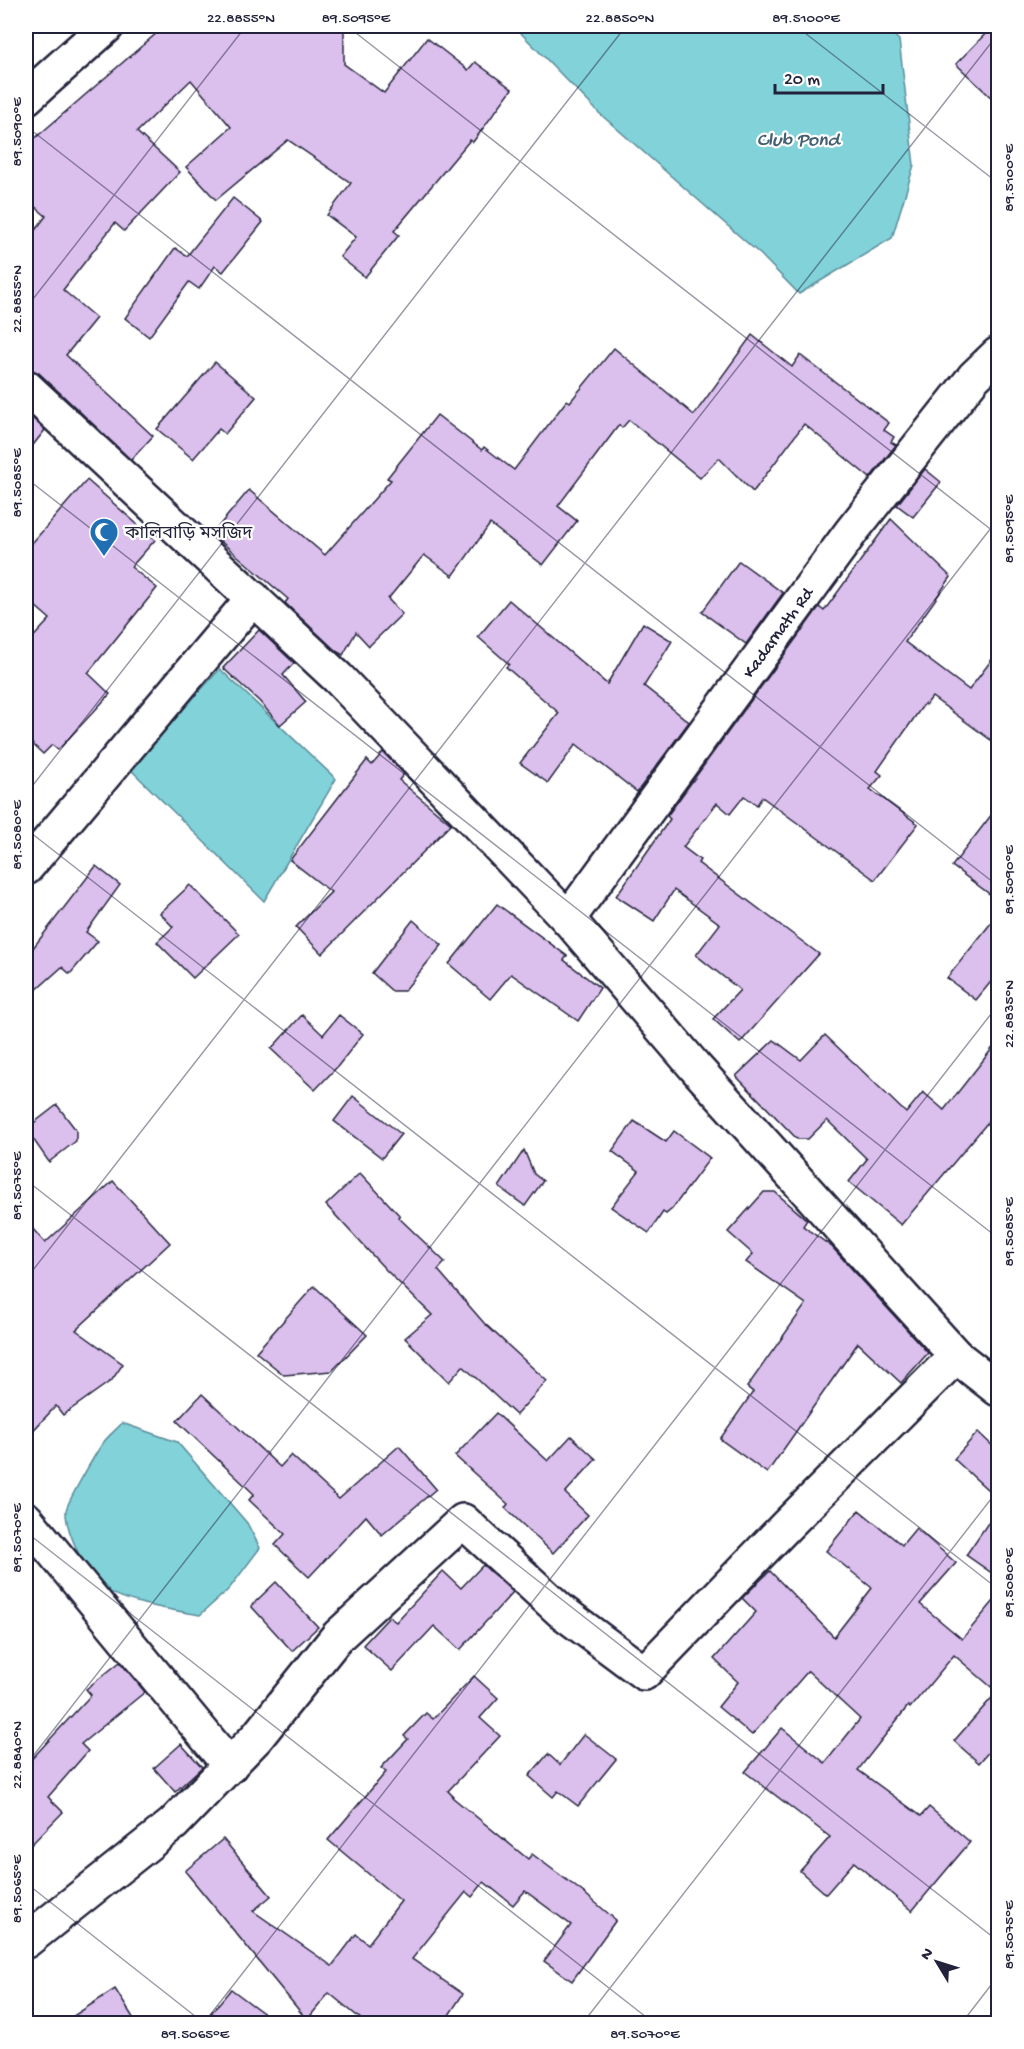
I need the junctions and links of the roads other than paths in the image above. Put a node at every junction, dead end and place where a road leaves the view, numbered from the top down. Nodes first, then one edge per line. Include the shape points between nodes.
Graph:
1 (107, 26) edge
2 (26, 96) edge
3 (999, 354) edge
4 (26, 387) edge
5 (253, 598) junction
6 (26, 868) edge
7 (568, 919) junction
8 (956, 1356) junction
9 (999, 1389) edge
10 (26, 1519) edge
11 (230, 1766) junction
12 (26, 1941) edge

1 - 2 street
3 - 7 street, Kadarnath Rd via 974,377 851,532
4 - 5 street
5 - 6 street
5 - 7 street via 338,678
7 - 8 street via 703,1076
8 - 9 street
8 - 11 street via 644,1673 561,1611 463,1521 338,1636
10 - 11 street
11 - 12 street via 173,1824

